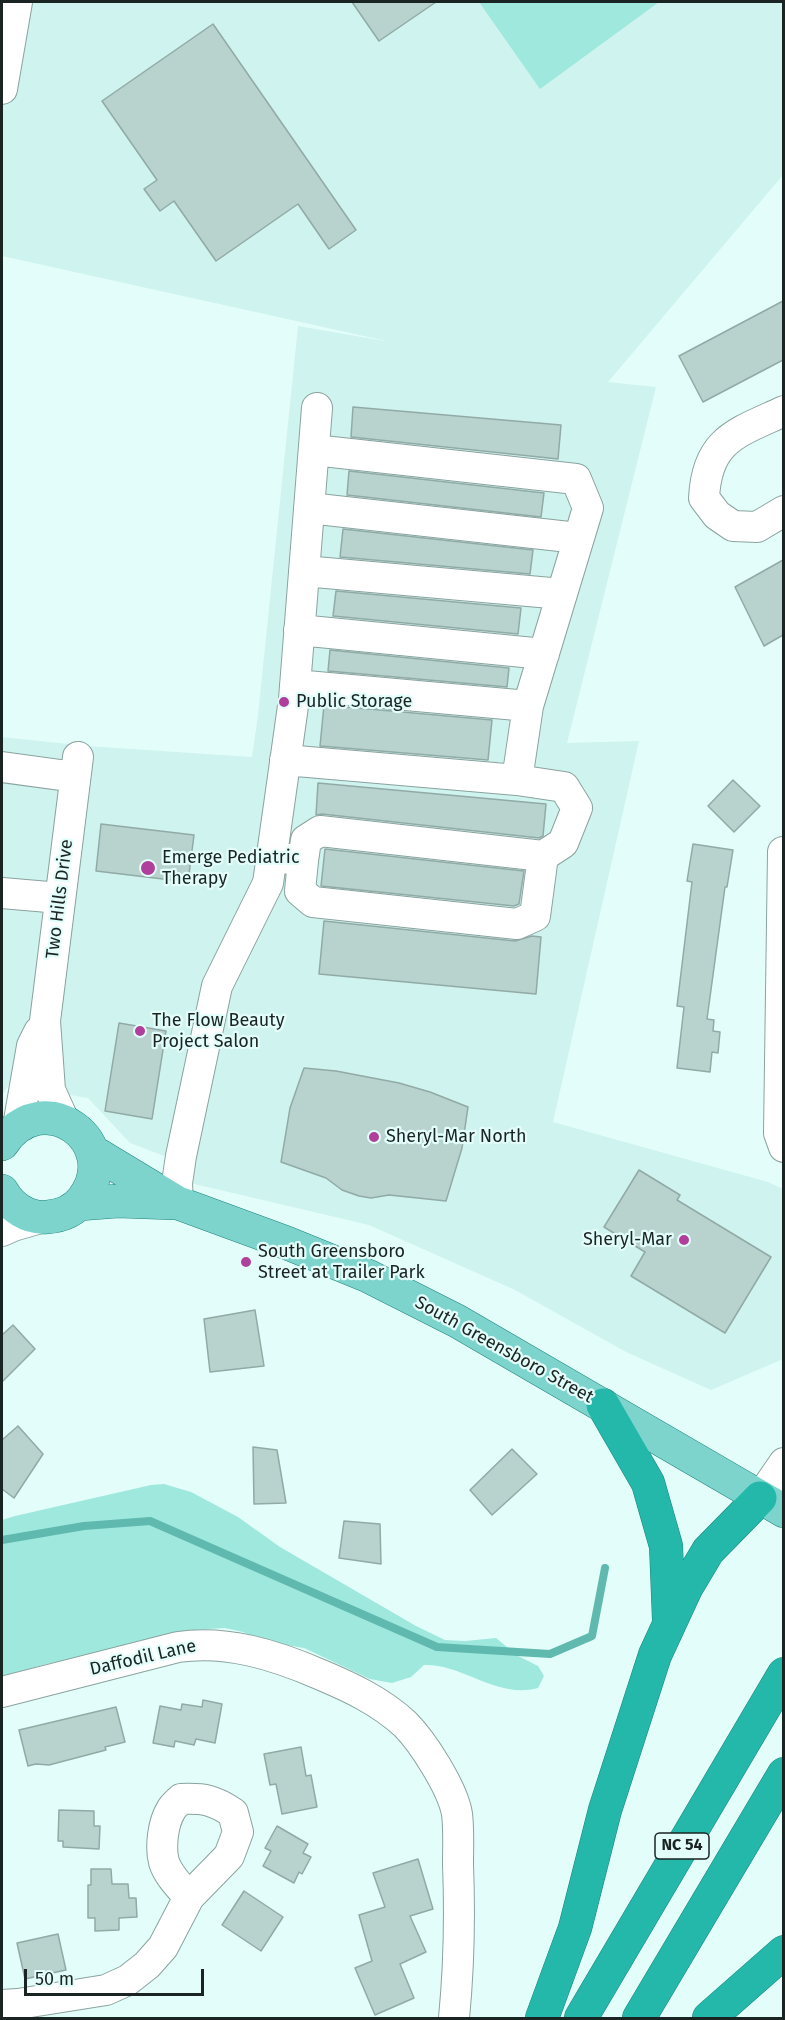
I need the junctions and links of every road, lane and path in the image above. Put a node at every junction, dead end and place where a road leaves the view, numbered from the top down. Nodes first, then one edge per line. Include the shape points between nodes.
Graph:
1 (16, 2) edge
2 (2, 89) edge
3 (317, 408) dead end
4 (783, 411) edge
5 (314, 450) junction
6 (309, 508) junction
7 (783, 511) edge
8 (578, 538) junction
9 (304, 571) junction
10 (562, 594) junction
11 (299, 630) junction
12 (544, 654) junction
13 (295, 685) junction
14 (528, 706) junction
15 (285, 760) junction
16 (2, 767) edge
17 (517, 780) junction
18 (783, 852) edge
19 (272, 856) junction
20 (543, 856) junction
21 (303, 861) junction
22 (2, 893) edge
23 (60, 898) junction
24 (45, 1021) junction
25 (64, 1121) junction
26 (7, 1135) edge
27 (783, 1147) edge
28 (92, 1151) junction
29 (2, 1193) edge
30 (178, 1203) junction
31 (79, 1204) junction
32 (44, 1217) junction
33 (2, 1231) edge
34 (603, 1405) junction
35 (783, 1463) edge
36 (772, 1504) edge
37 (669, 1622) junction
38 (783, 1674) edge
39 (2, 1692) edge
40 (783, 1774) edge
41 (189, 1897) dead end
42 (783, 1952) edge
43 (2, 2005) edge
44 (454, 2019) edge
45 (542, 2019) edge
46 (581, 2019) edge
47 (639, 2019) edge
48 (709, 2019) edge

1 - 2 street
3 - 5 street
4 - 7 street via 734,435 713,455 704,498 733,526 756,527
5 - 6 street
5 - 8 street via 576,479 588,508
6 - 8 street
6 - 9 street
8 - 10 street
9 - 10 street
9 - 11 street
10 - 12 street
11 - 12 street
11 - 13 street
12 - 14 street
13 - 14 street
13 - 15 street
14 - 17 street
15 - 17 street
15 - 19 street
16 - 23 street, Two Hills Drive via 77,767
17 - 20 street via 564,787 578,808 563,843
18 - 27 street via 779,1133
19 - 21 street
19 - 30 street via 268,883 217,986 181,1156
20 - 21 street via 320,831 306,840
20 - 21 street via 535,916 516,924 313,902 300,891
22 - 23 street
23 - 24 street, Two Hills Drive
24 - 25 street, Two Hills Drive via 50,1090
24 - 26 street, Two Hills Drive via 32,1046
25 - 26 main road via 46,1117 29,1120
25 - 28 main road via 87,1140
28 - 30 main road, South Greensboro Street
28 - 31 main road via 93,1180
29 - 32 main road via 15,1207
30 - 31 main road, South Greensboro Street
30 - 34 main road, South Greensboro Street via 368,1276 495,1341
31 - 32 main road via 69,1212
32 - 33 street
34 - 36 main road, South Greensboro Street
34 - 37 highway via 648,1483 666,1546
35 - 36 street
36 - 37 highway via 708,1551
37 - 45 highway via 605,1810 575,1928
38 - 46 highway, NC 54
39 - 44 street, Daffodil Lane via 195,1645 236,1647 299,1665 360,1692 405,1725 438,1769 456,1812 460,1894
40 - 47 highway, NC 54
41 - 43 street via 163,1947 128,1980 106,1990
42 - 48 highway

